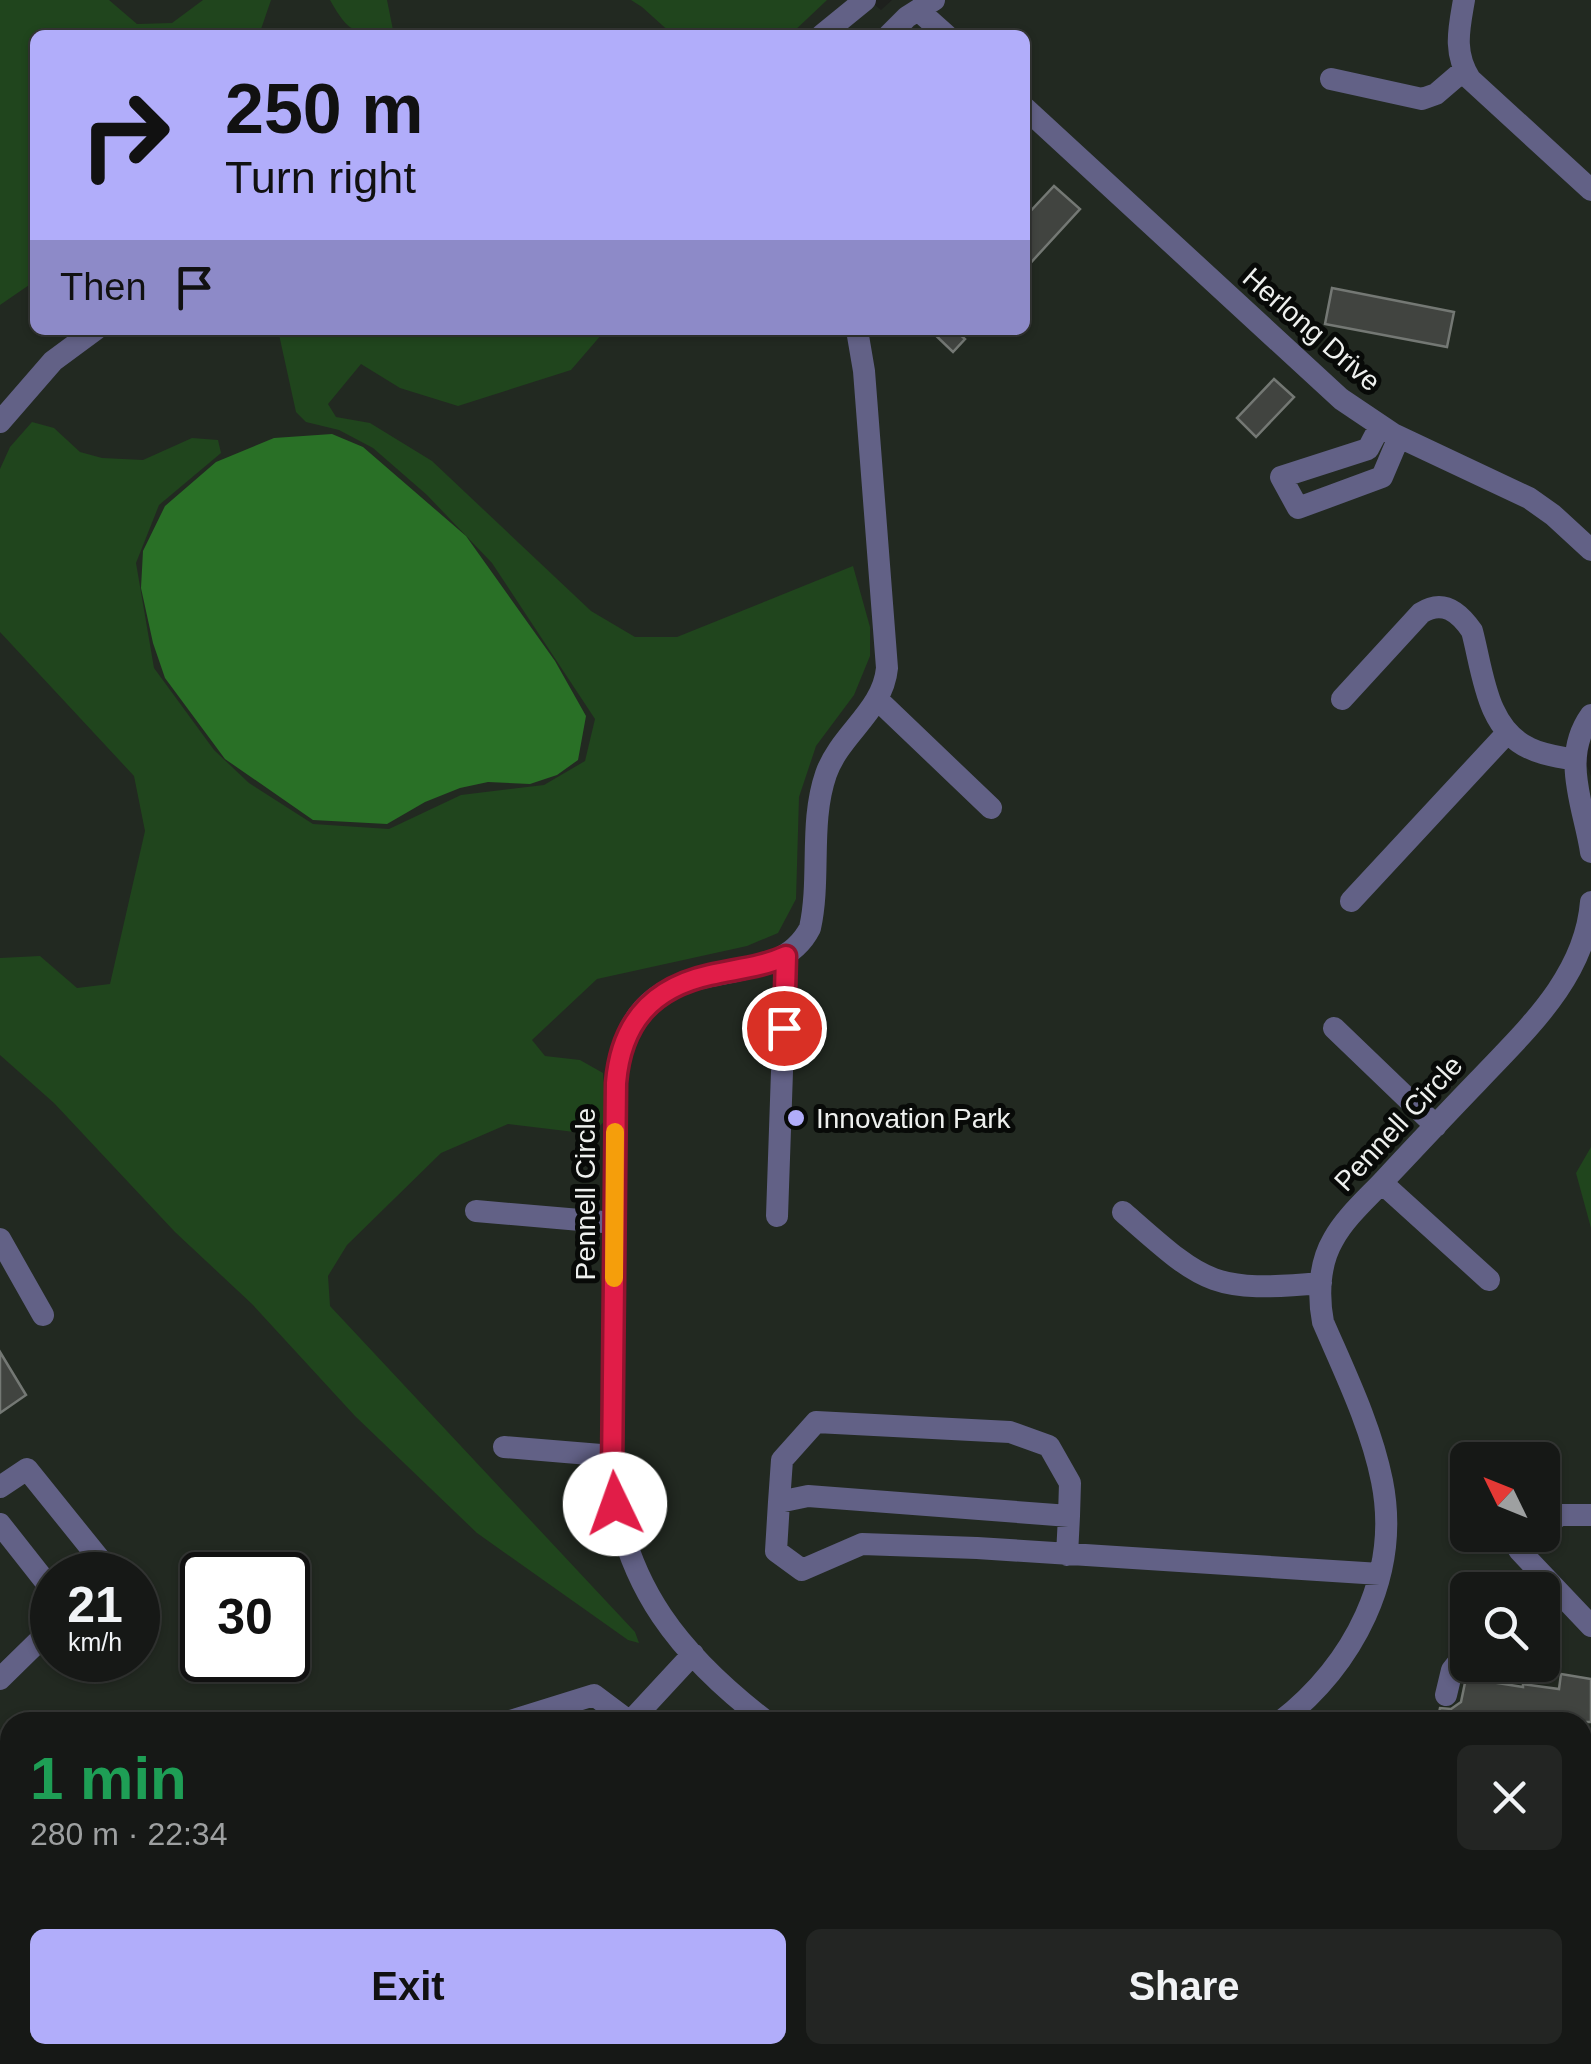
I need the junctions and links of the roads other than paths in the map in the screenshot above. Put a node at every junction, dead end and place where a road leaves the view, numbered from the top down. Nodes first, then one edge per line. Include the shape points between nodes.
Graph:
1 (865, 0) edge
2 (1464, 0) edge
3 (926, 5) edge
4 (828, 30) edge
5 (894, 30) edge
6 (943, 30) edge
7 (1464, 70) junction
8 (1330, 79) dead end
9 (1030, 113) edge
10 (1591, 190) edge
11 (88, 335) edge
12 (858, 335) edge
13 (0, 422) edge
14 (1390, 431) junction
15 (1591, 550) edge
16 (1342, 698) dead end
17 (878, 700) junction
18 (1591, 715) edge
19 (1508, 732) junction
20 (1575, 760) junction
21 (991, 808) dead end
22 (1591, 852) edge
23 (1351, 901) dead end
24 (1591, 902) edge
25 (1586, 946) edge
26 (786, 956) junction
27 (1334, 1028) dead end
28 (1436, 1126) junction
29 (1382, 1182) junction
30 (476, 1211) dead end
31 (1123, 1212) dead end
32 (777, 1216) dead end
33 (614, 1224) junction
34 (0, 1238) edge
35 (1489, 1280) dead end
36 (1321, 1283) junction
37 (43, 1315) dead end
38 (504, 1448) dead end
39 (612, 1456) junction
40 (0, 1488) edge
41 (779, 1502) junction
42 (1560, 1515) edge
43 (1069, 1516) junction
44 (1591, 1516) edge
45 (0, 1524) edge
46 (94, 1552) edge
47 (1067, 1555) junction
48 (30, 1562) edge
49 (1380, 1574) junction
50 (1560, 1602) edge
51 (1591, 1626) edge
52 (30, 1650) edge
53 (694, 1654) junction
54 (1450, 1678) edge
55 (0, 1679) edge
56 (1446, 1695) dead end
57 (538, 1712) edge
58 (617, 1712) edge
59 (639, 1712) edge
60 (756, 1712) edge
61 (1291, 1712) edge

1 - 4 street
2 - 7 street via 1457,41
3 - 5 street
3 - 6 street
7 - 8 street via 1422,99
7 - 10 street
9 - 14 street, Herlong Drive via 1341,399
11 - 13 street via 53,361
12 - 17 street via 887,668
14 - 14 street via 1382,477 1298,508 1281,477 1368,449
14 - 15 street, Herlong Drive via 1529,498
16 - 19 street via 1421,613 1446,607 1472,631 1494,713
17 - 21 street
17 - 26 street via 838,748 826,774 810,928
18 - 20 street
19 - 20 street via 1531,750
19 - 23 street
20 - 22 street
24 - 25 street, Pennell Circle
25 - 28 street, Pennell Circle via 1545,1009
26 - 32 street
26 - 33 street, Pennell Circle via 672,988 630,1028 616,1083
27 - 28 street
28 - 29 street, Pennell Circle
29 - 35 street
29 - 36 street, Pennell Circle via 1332,1241
30 - 33 street
31 - 36 street via 1210,1280 1248,1288
33 - 39 street, Pennell Circle
34 - 37 street
36 - 49 street, Pennell Circle via 1324,1322 1382,1483
38 - 39 street
39 - 53 street, Pennell Circle via 628,1555 654,1606
40 - 46 street via 27,1470
41 - 43 street via 808,1496
41 - 43 street via 782,1460 816,1422 1010,1432 1049,1446 1070,1483
41 - 47 street via 776,1551 802,1570 862,1544
42 - 44 street
43 - 47 street
45 - 48 street
47 - 49 street
49 - 61 street, Pennell Circle via 1354,1641
50 - 51 street
52 - 55 street
53 - 59 street
53 - 60 street, Pennell Circle
54 - 56 street
57 - 58 street via 594,1694

